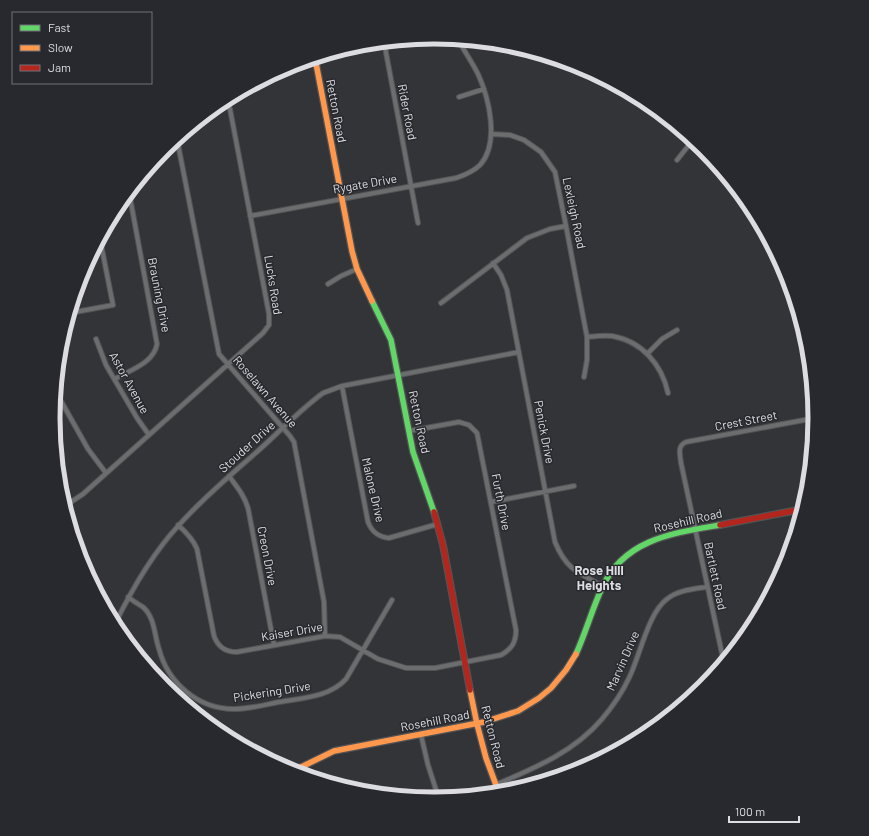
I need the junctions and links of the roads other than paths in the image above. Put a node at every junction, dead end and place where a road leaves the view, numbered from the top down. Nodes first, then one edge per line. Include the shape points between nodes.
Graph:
1 (462, 45) edge
2 (385, 47) edge
3 (316, 63) edge
4 (484, 89) junction
5 (459, 97) dead end
6 (228, 106) edge
7 (491, 134) junction
8 (689, 145) edge
9 (179, 146) edge
10 (677, 160) dead end
11 (411, 186) junction
12 (341, 198) junction
13 (131, 201) edge
14 (250, 216) junction
15 (418, 223) dead end
16 (566, 226) junction
17 (102, 248) edge
18 (492, 263) junction
19 (357, 270) junction
20 (328, 284) dead end
21 (440, 303) dead end
22 (76, 312) edge
23 (677, 330) dead end
24 (587, 337) junction
25 (96, 339) dead end
26 (519, 352) junction
27 (647, 354) junction
28 (228, 365) junction
29 (398, 375) junction
30 (584, 377) dead end
31 (115, 379) junction
32 (342, 386) junction
33 (668, 393) dead end
34 (61, 400) edge
35 (808, 419) edge
36 (283, 428) junction
37 (409, 431) junction
38 (149, 435) junction
39 (680, 446) joint
40 (106, 473) junction
41 (229, 476) junction
42 (574, 486) dead end
43 (546, 492) junction
44 (70, 502) edge
45 (491, 502) junction
46 (797, 510) edge
47 (438, 524) junction
48 (178, 525) junction
49 (695, 530) junction
50 (603, 586) junction
51 (707, 587) junction
52 (128, 597) junction
53 (392, 600) dead end
54 (118, 617) edge
55 (325, 636) junction
56 (274, 645) junction
57 (513, 645) joint
58 (363, 650) junction
59 (722, 655) edge
60 (465, 662) junction
61 (477, 724) junction
62 (421, 735) junction
63 (300, 767) edge
64 (495, 785) joint
65 (437, 792) edge

1 - 4 street
2 - 11 street, Rider Road
3 - 12 street, Retton Road
4 - 5 street
4 - 7 street via 490,114
6 - 14 street, Lucks Road
7 - 11 street, Rygate Drive via 488,150 481,164 469,173
7 - 16 street, Lexleigh Road via 510,135 524,140 545,157 554,172
8 - 10 street
9 - 28 street, Roselawn Avenue via 218,350
11 - 12 street, Rygate Drive
11 - 15 street, Rider Road
12 - 14 street, Rygate Drive
12 - 19 street, Retton Road
13 - 31 street, Brauning Drive via 158,344 149,359
14 - 28 street, Lucks Road via 269,319 263,333
16 - 18 street via 527,238
16 - 24 street, Lexleigh Road
17 - 22 street via 113,305
18 - 21 street
18 - 26 street, Penick Drive via 506,286
19 - 20 street
19 - 29 street, Retton Road via 390,336
23 - 27 street via 662,339
24 - 27 street via 619,338 634,344
24 - 30 street, Lexleigh Road
25 - 31 street, Astor Avenue
26 - 29 street, Stouder Drive
26 - 43 street, Penick Drive
27 - 33 street via 661,371
28 - 36 street, Roselawn Avenue
28 - 38 street, Lucks Road
29 - 32 street, Stouder Drive
29 - 37 street, Retton Road
31 - 38 street, Astor Avenue
32 - 36 street, Stouder Drive via 323,393
32 - 47 street, Malone Drive via 368,522 373,532 389,538
34 - 40 street via 88,449
35 - 39 street, Crest Street via 686,442
36 - 41 street, Stouder Drive
36 - 55 street, Roselawn Avenue via 292,438 295,447 324,602
37 - 45 street, Furth Drive via 459,422 469,425 477,434
37 - 47 street, Retton Road via 417,465
38 - 40 street, Lucks Road
39 - 49 street, Bartlett Road via 679,452
40 - 44 street, Lucks Road
41 - 48 street, Stouder Drive
41 - 56 street, Creon Drive via 241,491 248,508
42 - 43 street
43 - 45 street
43 - 50 street, Penick Drive via 555,542 564,560 578,574
45 - 57 street, Furth Drive via 516,630
46 - 49 street, Rosehill Road
47 - 60 street, Retton Road
48 - 52 street, Stouder Drive
48 - 56 street, Kaiser Drive via 189,535 197,549 214,636 219,645 227,651 237,652
49 - 50 street, Rosehill Road via 658,538 640,546 619,564
49 - 51 street, Bartlett Road
50 - 61 street, Rosehill Road via 579,648 560,680 540,698 517,712
51 - 59 street, Bartlett Road
51 - 64 street, Marvin Drive via 677,593 661,604 652,618 624,688 614,705 586,736 573,747 545,763
52 - 54 street, Stouder Drive
52 - 58 street, Pickering Drive via 143,608 153,622 162,658 174,681 195,699 221,708 248,708 329,692 346,679
53 - 58 street, Pickering Drive
55 - 56 street, Kaiser Drive
55 - 58 street, Kaiser Drive via 340,637
57 - 60 street, Kaiser Drive via 501,655
58 - 60 street, Kaiser Drive via 378,659 406,668 435,668
60 - 61 street, Retton Road
61 - 62 street, Rosehill Road
61 - 64 street, Retton Road
62 - 63 street, Rosehill Road via 334,751
62 - 65 street

